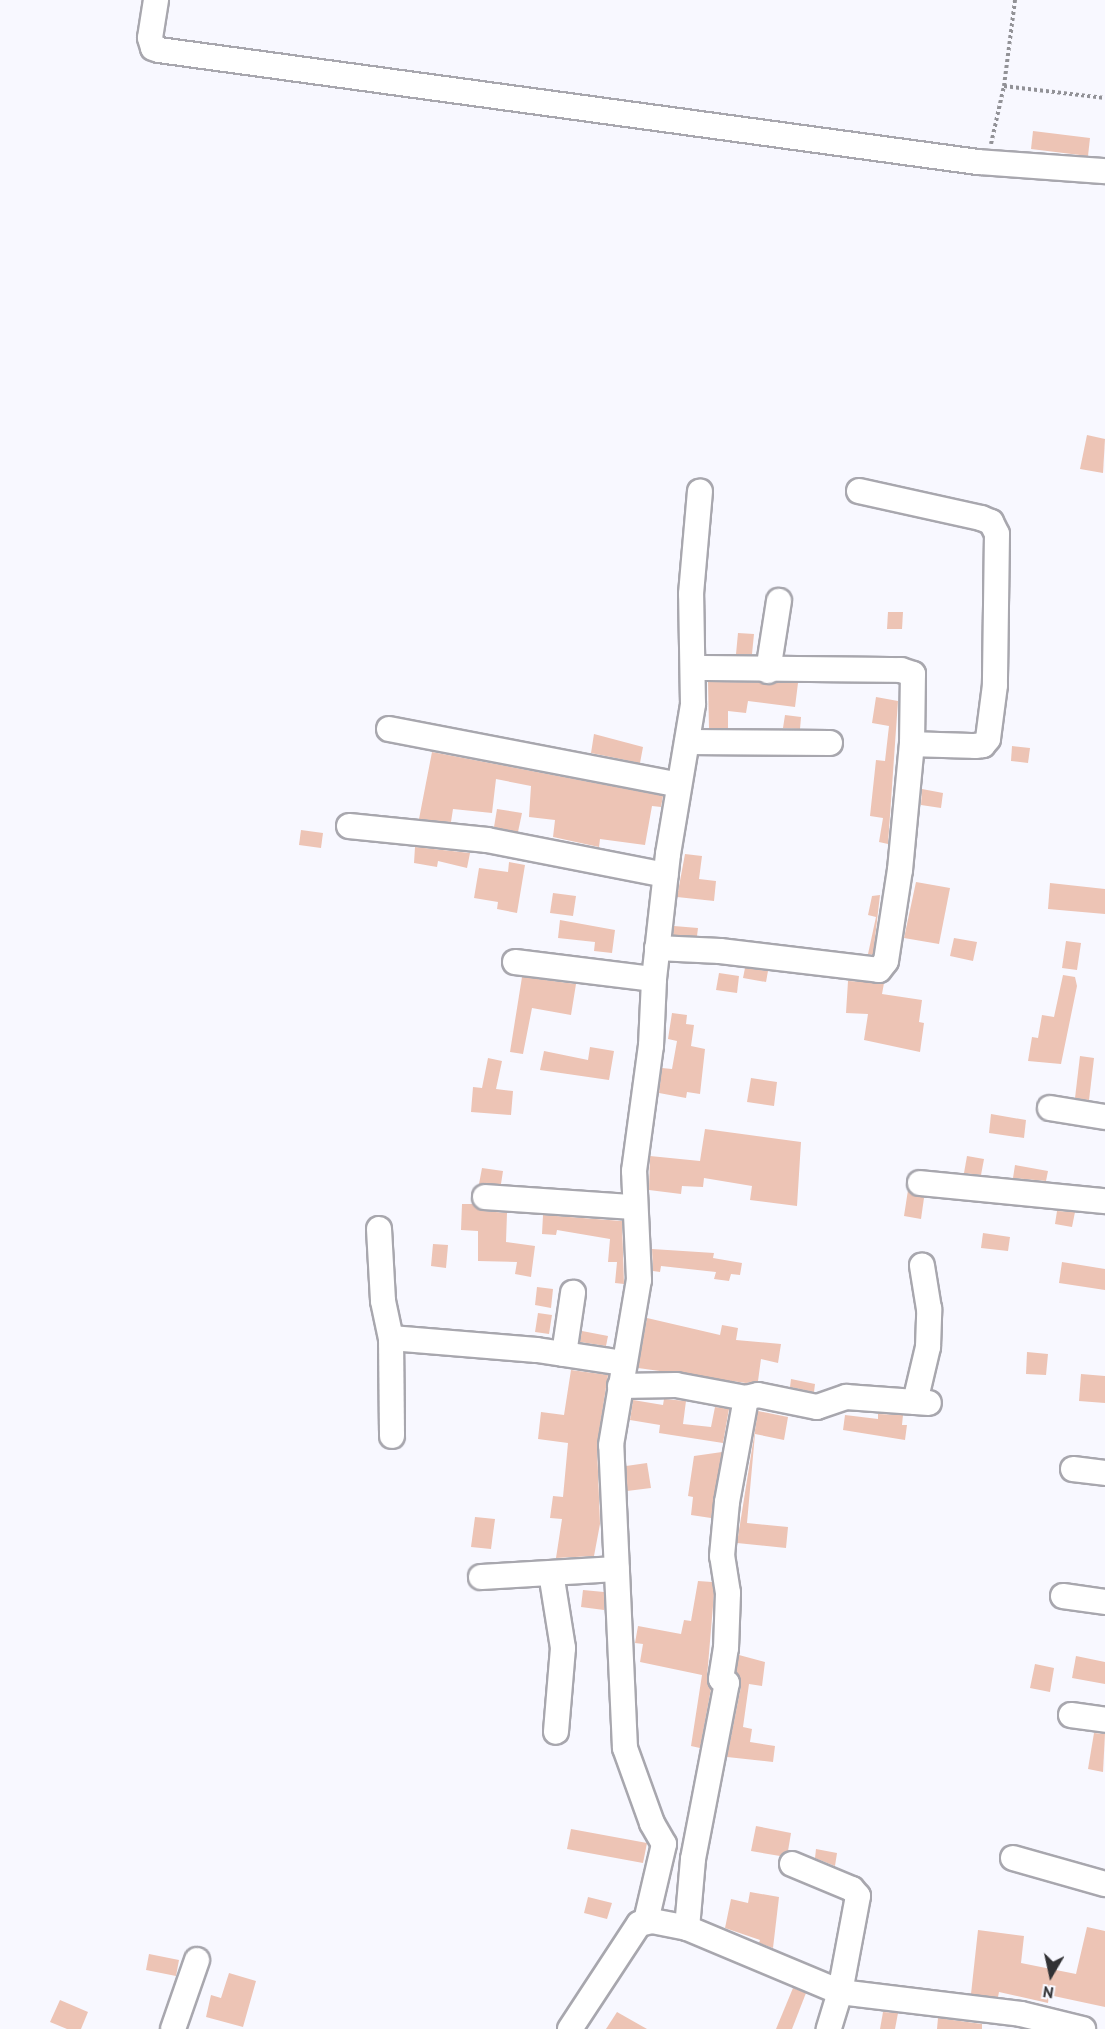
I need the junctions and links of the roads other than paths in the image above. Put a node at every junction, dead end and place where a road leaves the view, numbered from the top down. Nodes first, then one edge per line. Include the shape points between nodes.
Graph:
1 (156, 0) edge
2 (1105, 171) edge
3 (700, 490) dead end
4 (859, 491) dead end
5 (779, 601) dead end
6 (694, 668) junction
7 (768, 670) junction
8 (389, 729) dead end
9 (687, 742) junction
10 (830, 743) dead end
11 (912, 744) junction
12 (679, 785) junction
13 (349, 826) dead end
14 (666, 875) junction
15 (657, 948) junction
16 (515, 962) dead end
17 (654, 979) junction
18 (1050, 1108) dead end
19 (1105, 1117) edge
20 (920, 1183) dead end
21 (485, 1197) dead end
22 (1105, 1201) edge
23 (633, 1207) junction
24 (379, 1229) dead end
25 (922, 1266) dead end
26 (573, 1293) dead end
27 (391, 1338) junction
28 (564, 1354) junction
29 (622, 1374) junction
30 (746, 1398) junction
31 (392, 1436) dead end
32 (1073, 1469) dead end
33 (1105, 1473) edge
34 (617, 1569) junction
35 (551, 1573) junction
36 (481, 1577) dead end
37 (1064, 1596) dead end
38 (1105, 1602) edge
39 (1071, 1715) dead end
40 (1105, 1720) edge
41 (556, 1732) dead end
42 (1013, 1858) dead end
43 (792, 1864) dead end
44 (1105, 1884) edge
45 (646, 1921) junction
46 (687, 1928) junction
47 (197, 1960) dead end
48 (840, 1992) junction
49 (581, 2025) edge
50 (173, 2029) edge
51 (829, 2029) edge
52 (1083, 2029) edge

1 - 2 street via 150,38 153,48 159,50 985,161
3 - 6 street via 691,594
4 - 11 street via 981,518 991,522 997,534 995,685 988,739 983,746
5 - 7 street
6 - 7 street
6 - 9 street
7 - 11 street via 909,671 915,679
8 - 12 street
9 - 10 street
9 - 12 street
11 - 15 street via 900,870 883,967 868,970 720,951
12 - 14 street
13 - 14 street via 487,840
14 - 15 street
15 - 17 street
16 - 17 street
17 - 23 street via 651,1046 634,1171
18 - 19 street
20 - 22 street
21 - 23 street
23 - 29 street via 639,1280
24 - 27 street via 383,1301
25 - 30 street via 928,1308 922,1402 846,1397 817,1407 758,1395
26 - 28 street
27 - 28 street
27 - 31 street
28 - 29 street
29 - 30 street
29 - 34 street via 611,1445
30 - 46 street via 727,1502 722,1556 728,1593 721,1679 727,1683 693,1859
32 - 33 street
34 - 35 street
34 - 45 street via 626,1748 652,1823 664,1844
35 - 36 street
35 - 41 street via 563,1648
37 - 38 street
39 - 40 street
42 - 44 street
43 - 48 street via 852,1889 858,1896
45 - 46 street
45 - 49 street via 624,1943
46 - 48 street
47 - 50 street
48 - 51 street
48 - 52 street via 1021,2014

